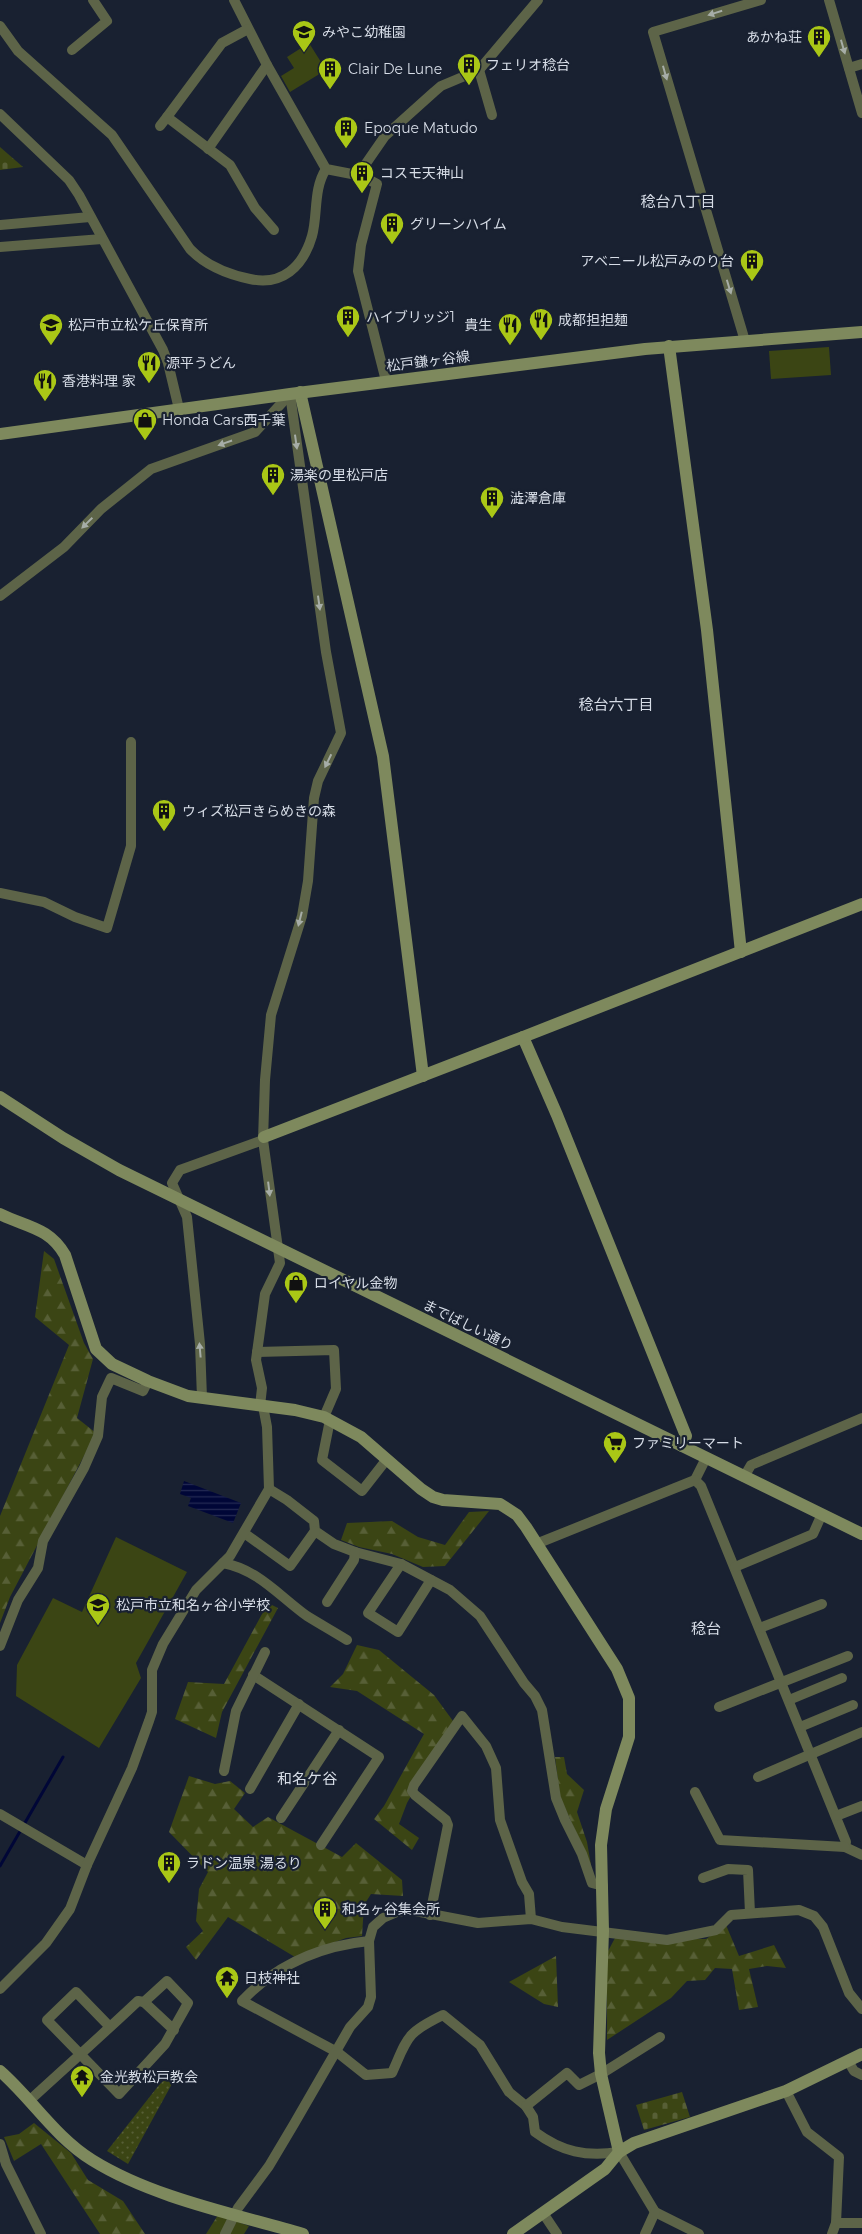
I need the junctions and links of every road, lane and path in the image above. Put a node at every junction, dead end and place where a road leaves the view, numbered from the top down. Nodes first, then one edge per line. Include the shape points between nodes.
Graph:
1 (93, 0) edge
2 (234, 0) edge
3 (538, 0) edge
4 (761, 0) edge
5 (829, 0) edge
6 (0, 26) edge
7 (248, 29) junction
8 (72, 50) dead end
9 (862, 64) edge
10 (267, 65) junction
11 (849, 68) junction
12 (479, 70) junction
13 (862, 113) edge
14 (0, 114) edge
15 (492, 115) dead end
16 (167, 117) junction
17 (160, 126) dead end
18 (208, 148) junction
19 (326, 169) junction
20 (358, 175) junction
21 (90, 217) junction
22 (0, 225) edge
23 (274, 230) dead end
24 (102, 239) junction
25 (0, 247) edge
26 (862, 332) edge
27 (745, 341) junction
28 (670, 346) junction
29 (386, 381) junction
30 (295, 393) junction
31 (180, 409) junction
32 (0, 434) edge
33 (0, 596) edge
34 (131, 742) dead end
35 (0, 894) edge
36 (862, 904) edge
37 (741, 952) junction
38 (523, 1037) junction
39 (423, 1076) junction
40 (0, 1097) edge
41 (264, 1138) junction
42 (0, 1214) edge
43 (257, 1352) junction
44 (148, 1381) junction
45 (202, 1398) junction
46 (261, 1406) junction
47 (327, 1418) junction
48 (862, 1418) edge
49 (682, 1446) junction
50 (387, 1458) junction
51 (706, 1458) junction
52 (744, 1477) junction
53 (694, 1480) junction
54 (269, 1489) junction
55 (822, 1514) junction
56 (315, 1531) junction
57 (244, 1533) junction
58 (862, 1534) edge
59 (536, 1544) junction
60 (355, 1552) junction
61 (223, 1563) junction
62 (401, 1564) junction
63 (735, 1567) junction
64 (431, 1580) junction
65 (327, 1602) dead end
66 (822, 1604) dead end
67 (760, 1628) junction
68 (347, 1640) dead end
69 (0, 1646) edge
70 (265, 1652) dead end
71 (848, 1656) dead end
72 (253, 1675) junction
73 (842, 1678) dead end
74 (782, 1684) junction
75 (789, 1700) junction
76 (299, 1704) junction
77 (853, 1705) dead end
78 (719, 1707) dead end
79 (800, 1727) junction
80 (338, 1730) junction
81 (862, 1732) edge
82 (811, 1755) junction
83 (224, 1771) dead end
84 (758, 1777) dead end
85 (250, 1789) dead end
86 (695, 1792) dead end
87 (862, 1806) edge
88 (0, 1814) edge
89 (836, 1816) junction
90 (281, 1818) dead end
91 (321, 1846) dead end
92 (845, 1847) junction
93 (862, 1855) edge
94 (87, 1865) junction
95 (703, 1878) dead end
96 (603, 1886) junction
97 (750, 1913) junction
98 (430, 1915) junction
99 (530, 1919) junction
100 (603, 1931) junction
101 (369, 1941) junction
102 (0, 1989) edge
103 (144, 2002) junction
104 (862, 2009) edge
105 (110, 2027) junction
106 (174, 2030) junction
107 (660, 2037) dead end
108 (337, 2052) junction
109 (80, 2054) junction
110 (862, 2054) edge
111 (848, 2061) junction
112 (0, 2070) edge
113 (601, 2074) junction
114 (862, 2074) edge
115 (786, 2091) junction
116 (29, 2101) junction
117 (526, 2106) junction
118 (0, 2144) edge
119 (619, 2152) junction
120 (655, 2212) junction
121 (543, 2213) junction
122 (237, 2214) junction
123 (836, 2223) junction
124 (862, 2223) edge
125 (515, 2233) edge
126 (41, 2234) edge
127 (225, 2234) edge
128 (303, 2234) edge
129 (556, 2234) edge
130 (645, 2234) edge
131 (699, 2234) edge
132 (832, 2234) edge

1 - 8 street via 107,21
2 - 7 street
3 - 12 street
4 -> 27 street via 653,32
5 -> 11 street
6 - 19 street via 18,51 112,135 190,249 201,261 218,269 256,280 277,280 288,274 312,236 320,181
7 - 10 street
7 - 16 street via 222,43
9 - 11 street
10 - 18 street
10 - 19 street
11 - 13 street
12 - 15 street
12 - 20 street via 434,92 385,136
14 - 21 street via 68,180
16 - 17 street
16 - 18 street
18 - 23 street via 230,165 255,208
19 - 20 street
20 - 29 street via 377,184 361,245 358,271
21 - 22 street
21 - 24 street
24 - 25 street
24 - 31 street via 163,350
26 - 27 street, 松戸鎌ヶ谷線
27 - 28 street, 松戸鎌ヶ谷線
28 - 29 street, 松戸鎌ヶ谷線
28 - 37 street via 706,630
29 - 30 street, 松戸鎌ヶ谷線
30 - 31 street, 松戸鎌ヶ谷線
30 -> 33 street via 256,432 151,470 101,509 64,548
30 - 39 street via 383,756
30 -> 41 street via 326,652 341,733 314,798 302,916 271,1015
31 - 32 street, 松戸鎌ヶ谷線
34 - 35 street via 131,846 107,928 44,902
36 - 37 street
37 - 38 street
38 - 39 street
38 - 49 street via 686,1436
39 - 41 street
40 - 49 street, までばしい通り via 120,1170
41 -> 43 street via 280,1263 265,1294
45 -> 41 street via 187,1217 172,1183 180,1170
42 - 44 street via 39,1229 61,1246 96,1349 112,1364
43 - 46 street
43 - 47 street via 334,1350 336,1388
44 - 45 street
44 - 69 street via 142,1391 111,1378 102,1397 98,1436 43,1541 38,1568 18,1600
45 - 46 street
46 - 47 street
46 - 54 street via 267,1427
47 - 50 street via 361,1437
47 - 50 street via 322,1460 362,1491
48 - 52 street via 751,1465
49 - 51 street, までばしい通り
50 - 59 street via 433,1497 500,1504 509,1509 517,1515
51 - 52 street, までばしい通り
51 - 53 street
52 - 55 street, までばしい通り
53 - 59 street
53 - 63 street via 701,1486
54 - 56 street via 314,1521
54 - 57 street
55 - 58 street, までばしい通り
55 - 63 street via 813,1534
56 - 57 street via 290,1566
56 - 60 street via 334,1544
57 - 61 street
59 - 96 street via 617,1668 630,1698 629,1737 602,1828
60 - 62 street
60 - 65 street via 354,1560
61 - 68 street via 254,1574 308,1616
61 - 94 street via 196,1590 173,1625 153,1665 152,1712 129,1775
62 - 64 street
62 - 64 street via 368,1613 398,1632
63 - 67 street
64 - 96 street via 450,1590 480,1616 535,1696 542,1710 556,1798 592,1883
66 - 67 street
67 - 74 street
70 - 72 street
71 - 74 street
72 - 76 street
72 - 83 street via 236,1711
73 - 75 street
74 - 75 street
74 - 78 street
75 - 79 street
76 - 80 street
76 - 85 street
77 - 79 street
79 - 82 street
80 - 90 street
80 - 91 street via 379,1756
81 - 82 street
82 - 84 street
82 - 89 street
86 - 92 street via 720,1840
87 - 89 street
88 - 94 street
89 - 92 street
92 - 93 street
94 - 102 street via 75,1899 60,1925
95 - 97 street via 728,1868 748,1870
96 - 100 street
97 - 100 street via 731,1916 716,1930 667,1940
97 - 104 street via 799,1910 814,1916 823,1927 849,1993
98 - 99 street via 478,1923
98 - 99 street via 448,1825 412,1790 462,1716 486,1746 496,1768 500,1820 529,1894
98 - 101 street via 410,1910 383,1918 373,1927
99 - 100 street via 562,1927
100 - 113 street
101 - 108 street via 371,1997 368,2007 350,2027
101 - 108 street via 344,1944 302,1958 260,1983 242,2001
103 - 105 street via 138,2001
103 - 106 street
103 - 106 street via 166,1981 188,2003
105 - 109 street
105 - 109 street via 76,1992 47,2020
106 - 109 street via 166,2044 119,2094
107 - 113 street
108 - 117 street via 366,2076 392,2073 410,2035 444,2016 480,2045 508,2092
108 - 122 street
109 - 116 street
110 - 111 street
111 - 114 street via 854,2071
111 - 115 street
112 - 116 street
113 - 117 street via 579,2085 567,2073
113 - 119 street
115 - 119 street via 634,2143
115 - 123 street via 807,2132 839,2157
116 - 122 street via 56,2132 92,2160 157,2190
117 - 119 street via 533,2117 535,2132 552,2145 599,2155
118 - 126 street via 6,2164
119 - 120 street
119 - 121 street via 605,2169
120 - 130 street
120 - 131 street
121 - 125 street
121 - 129 street
122 - 127 street
122 - 128 street
123 - 124 street
123 - 132 street

